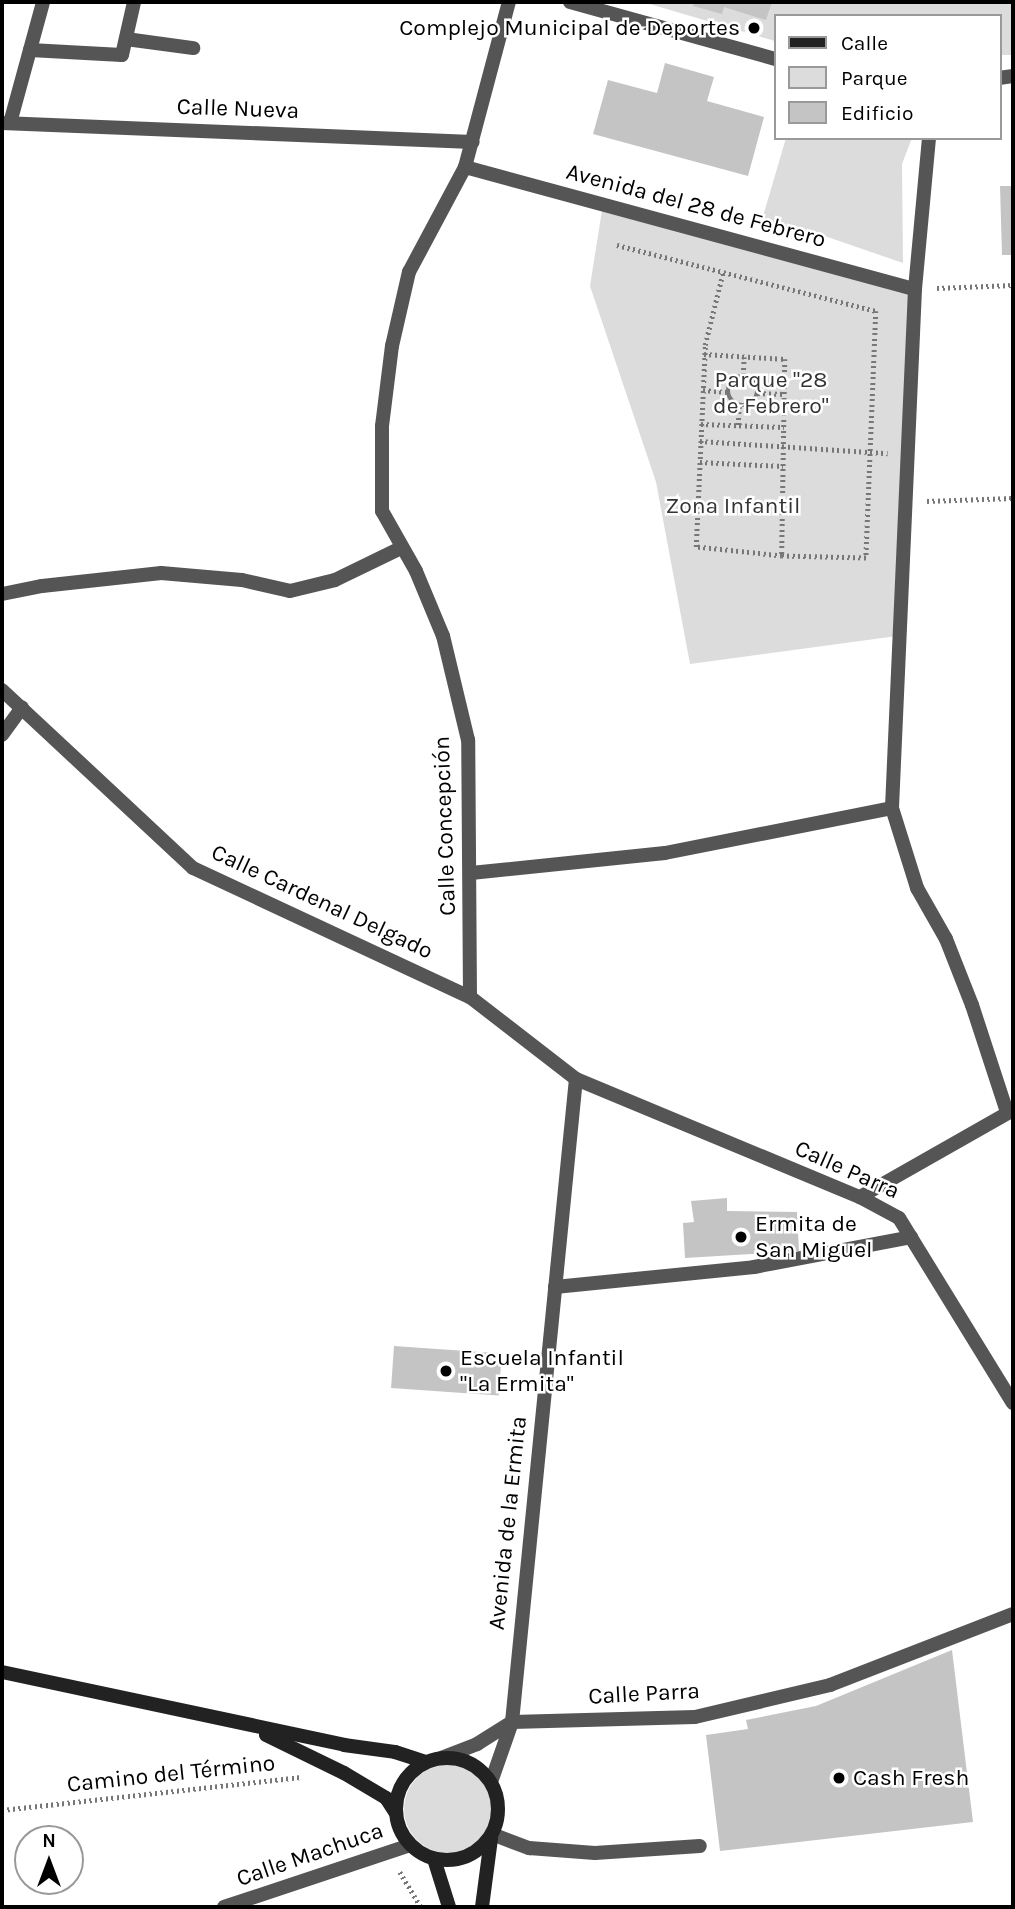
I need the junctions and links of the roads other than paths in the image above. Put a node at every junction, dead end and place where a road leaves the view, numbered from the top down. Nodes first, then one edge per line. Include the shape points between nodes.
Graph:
1 (43, 2) edge
2 (134, 2) edge
3 (509, 2) edge
4 (570, 2) edge
5 (126, 39) junction
6 (193, 48) dead end
7 (30, 50) junction
8 (774, 58) edge
9 (6, 123) edge
10 (929, 140) edge
11 (473, 142) junction
12 (465, 167) junction
13 (915, 289) junction
14 (401, 548) junction
15 (2, 594) edge
16 (2, 690) edge
17 (22, 707) junction
18 (2, 735) edge
19 (892, 808) junction
20 (471, 873) junction
21 (470, 997) junction
22 (576, 1079) junction
23 (1010, 1111) edge
24 (860, 1198) junction
25 (911, 1237) junction
26 (555, 1287) junction
27 (1013, 1403) edge
28 (1013, 1614) edge
29 (2, 1672) edge
30 (512, 1722) junction
31 (249, 1726) junction
32 (441, 1758) junction
33 (425, 1762) junction
34 (491, 1782) junction
35 (395, 1812) junction
36 (492, 1834) junction
37 (410, 1845) junction
38 (700, 1846) dead end
39 (434, 1859) junction
40 (224, 1907) edge
41 (449, 1907) edge
42 (482, 1907) edge

1 - 7 street
2 - 5 street
3 - 11 street, Calle Concepción
4 - 8 street
5 - 6 street
5 - 7 street via 122,55
7 - 9 street
9 - 11 street, Calle Nueva
10 - 13 street
11 - 12 street, Calle Concepción
12 - 13 street, Avenida del 28 de Febrero
12 - 14 street, Calle Concepción via 409,272 392,346 382,426 382,511
13 - 19 street
14 - 15 street via 335,580 290,591 243,580 161,573
14 - 20 street, Calle Concepción via 416,571 443,636 468,740
16 - 17 street, Calle Cardenal Delgado
17 - 18 street
17 - 21 street, Calle Cardenal Delgado via 194,868
19 - 20 street via 665,853
19 - 23 street via 917,888 946,940
20 - 21 street, Calle Concepción
21 - 22 street, Calle Cardenal Delgado
22 - 24 street, Calle Parra
22 - 26 street, Avenida de la Ermita
23 - 24 street
24 - 25 street, Calle Parra via 899,1218
25 - 26 street via 754,1267
25 - 27 street, Calle Parra
26 - 30 street, Avenida de la Ermita
28 - 30 street, Calle Parra via 830,1685 695,1717
29 - 31 main road
30 - 32 street via 477,1744
30 - 34 street, Avenida de la Ermita
31 - 33 main road via 395,1752
31 - 35 main road via 344,1773 386,1798
32 - 33 main road
32 - 34 main road via 470,1763
33 - 35 main road via 402,1783
34 - 36 main road via 499,1808
35 - 37 main road
36 - 38 street via 529,1848 595,1853
36 - 39 main road via 467,1857
36 - 42 main road
37 - 39 main road
37 - 40 street, Calle Machuca
39 - 41 main road

